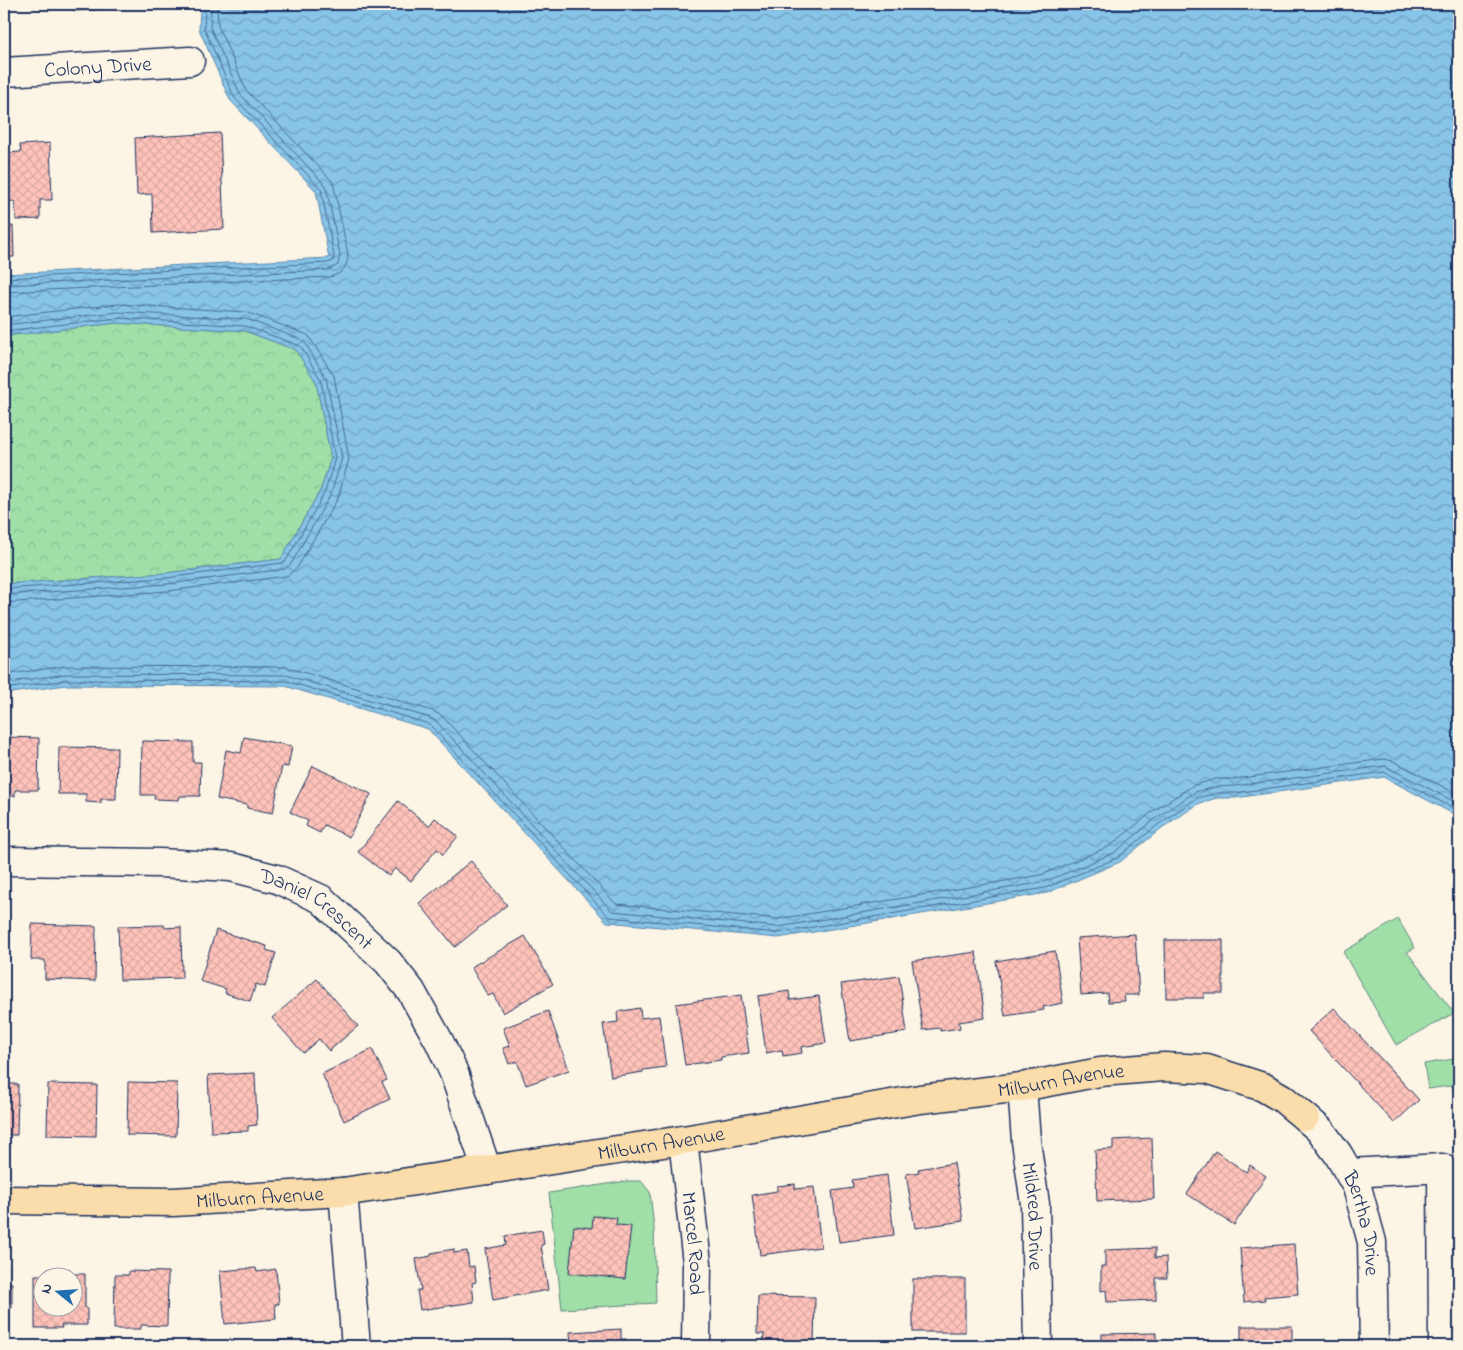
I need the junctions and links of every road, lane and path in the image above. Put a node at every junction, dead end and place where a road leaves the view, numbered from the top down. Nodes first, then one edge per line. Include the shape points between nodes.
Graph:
1 (190, 61) dead end
2 (4, 72) edge
3 (4, 861) edge
4 (1022, 1087) junction
5 (1305, 1117) joint
6 (683, 1140) junction
7 (487, 1170) junction
8 (1350, 1173) junction
9 (343, 1192) junction
10 (4, 1200) edge
11 (356, 1346) edge
12 (696, 1346) edge
13 (1038, 1346) edge
14 (1374, 1346) edge
15 (1443, 1346) edge

1 - 2 street, Colony Drive
3 - 7 street, Daniel Crescent via 231,867 277,879 321,899 388,962 410,992 440,1041 454,1073
4 - 5 main road, Milburn Avenue via 1100,1072 1164,1067 1208,1069 1263,1087
4 - 6 main road, Milburn Avenue via 920,1100
4 - 13 street, Mildred Drive via 1036,1204
5 - 8 street, Bertha Drive via 1321,1131
6 - 7 main road, Milburn Avenue
6 - 12 street, Marcel Road via 697,1263
7 - 9 main road, Milburn Avenue
8 - 14 street, Bertha Drive via 1372,1242
8 - 15 street via 1442,1168
9 - 10 main road, Milburn Avenue via 173,1202
9 - 11 street

